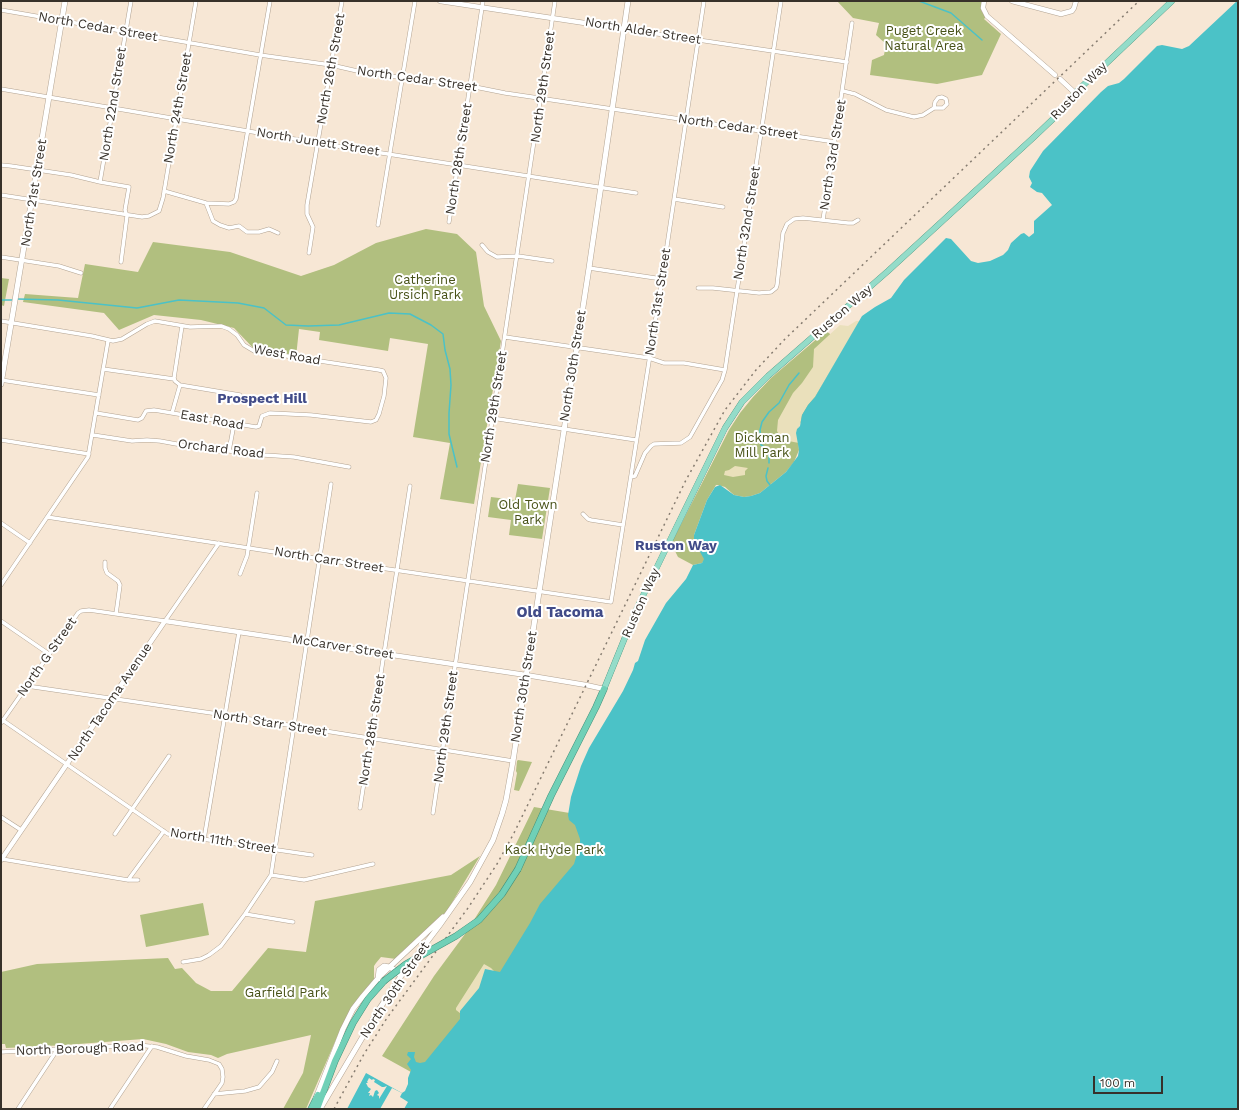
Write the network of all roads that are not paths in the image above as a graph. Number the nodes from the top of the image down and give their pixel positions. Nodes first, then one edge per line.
1 (65, 1) edge
2 (131, 1) edge
3 (196, 1) edge
4 (270, 1) edge
5 (342, 1) edge
6 (415, 1) edge
7 (440, 1) edge
8 (483, 1) edge
9 (555, 1) edge
10 (628, 1) edge
11 (704, 1) edge
12 (781, 1) edge
13 (984, 1) edge
14 (1012, 1) edge
15 (1076, 1) edge
16 (1172, 1) edge
17 (482, 7) junction
18 (1, 10) edge
19 (553, 17) junction
20 (62, 21) junction
21 (852, 23) dead end
22 (624, 29) junction
23 (125, 32) junction
24 (698, 39) junction
25 (189, 42) junction
26 (773, 50) junction
27 (260, 55) junction
28 (847, 62) junction
29 (330, 65) junction
30 (1055, 75) dead end
31 (402, 77) junction
32 (1060, 79) dead end
33 (470, 86) junction
34 (1, 89) edge
35 (843, 91) junction
36 (1075, 93) junction
37 (49, 96) junction
38 (541, 98) junction
39 (113, 108) junction
40 (934, 108) dead end
41 (612, 109) junction
42 (176, 119) junction
43 (686, 120) junction
44 (247, 131) junction
45 (761, 131) junction
46 (835, 142) junction
47 (318, 143) junction
48 (390, 154) junction
49 (1, 165) edge
50 (458, 165) junction
51 (37, 170) junction
52 (529, 176) junction
53 (100, 182) junction
54 (601, 188) junction
55 (164, 191) junction
56 (636, 193) dead end
57 (1, 195) edge
58 (674, 199) junction
59 (32, 200) junction
60 (206, 203) junction
61 (723, 207) dead end
62 (127, 216) junction
63 (823, 220) junction
64 (858, 220) dead end
65 (449, 222) dead end
66 (378, 225) dead end
67 (278, 233) dead end
68 (482, 245) dead end
69 (309, 253) dead end
70 (518, 256) junction
71 (1, 257) edge
72 (22, 260) junction
73 (121, 262) dead end
74 (552, 262) dead end
75 (589, 268) junction
76 (81, 273) dead end
77 (662, 279) junction
78 (698, 288) dead end
79 (737, 290) junction
80 (1, 321) edge
81 (12, 321) junction
82 (182, 326) junction
83 (505, 337) junction
84 (108, 341) junction
85 (576, 347) junction
86 (649, 358) junction
87 (103, 369) junction
88 (725, 370) junction
89 (174, 379) junction
90 (1, 381) edge
91 (180, 385) junction
92 (99, 395) junction
93 (240, 395) dead end
94 (96, 413) junction
95 (172, 413) junction
96 (492, 418) junction
97 (374, 421) joint
98 (234, 424) junction
99 (563, 429) junction
100 (93, 434) junction
101 (1, 440) edge
102 (636, 440) junction
103 (230, 451) junction
104 (89, 454) junction
105 (349, 467) dead end
106 (631, 478) junction
107 (331, 484) dead end
108 (410, 486) dead end
109 (257, 493) dead end
110 (583, 514) dead end
111 (47, 516) junction
112 (1, 523) edge
113 (623, 525) junction
114 (30, 543) junction
115 (219, 543) junction
116 (249, 548) junction
117 (320, 559) junction
118 (105, 562) dead end
119 (397, 570) junction
120 (240, 574) dead end
121 (468, 580) junction
122 (1, 585) edge
123 (538, 592) junction
124 (612, 602) joint
125 (81, 611) joint
126 (116, 614) junction
127 (1, 621) edge
128 (165, 621) junction
129 (240, 632) junction
130 (307, 642) junction
131 (49, 654) junction
132 (384, 654) junction
133 (455, 664) junction
134 (526, 675) junction
135 (27, 686) junction
136 (604, 689) junction
137 (113, 698) junction
138 (225, 715) junction
139 (2, 721) edge
140 (294, 727) junction
141 (371, 738) junction
142 (442, 749) junction
143 (169, 756) dead end
144 (513, 761) junction
145 (68, 764) junction
146 (360, 808) dead end
147 (132, 809) junction
148 (433, 813) dead end
149 (1, 817) edge
150 (21, 830) junction
151 (164, 831) junction
152 (115, 834) dead end
153 (204, 839) junction
154 (275, 850) junction
155 (312, 855) dead end
156 (1, 860) edge
157 (373, 864) dead end
158 (271, 875) junction
159 (128, 880) junction
160 (138, 880) dead end
161 (448, 912) junction
162 (245, 914) junction
163 (293, 922) dead end
164 (183, 962) dead end
165 (390, 967) junction
166 (378, 1011) junction
167 (152, 1046) junction
168 (56, 1050) junction
169 (1, 1052) edge
170 (277, 1060) dead end
171 (214, 1094) junction
172 (314, 1108) edge
173 (18, 1109) edge
174 (110, 1109) edge
175 (204, 1109) edge
176 (320, 1109) edge

1 - 20 main road, North 21st Street
2 - 23 street, North 22nd Street
3 - 25 street, North 24th Street
4 - 27 street
5 - 29 street, North 26th Street
6 - 31 street
7 - 17 street, North Alder Street
8 - 17 street, North 28th Street
9 - 19 street, North 29th Street
10 - 22 main road, North 30th Street
11 - 24 street, North 31st Street
12 - 26 street, North 32nd Street
13 - 30 street
14 - 15 street
16 - 36 main road, Ruston Way
17 - 19 street, North Alder Street
17 - 33 street, North 28th Street
18 - 20 street, North Cedar Street
19 - 22 street, North Alder Street
19 - 38 street, North 29th Street
20 - 23 street, North Cedar Street
20 - 37 main road, North 21st Street
21 - 28 street, North 33rd Street
22 - 24 street, North Alder Street
22 - 41 main road, North 30th Street
23 - 25 street, North Cedar Street
23 - 39 street, North 22nd Street
24 - 26 street, North Alder Street
24 - 43 street, North 31st Street
25 - 27 street, North Cedar Street
25 - 42 street, North 24th Street
26 - 28 street, North Alder Street
26 - 45 street, North 32nd Street
27 - 29 street, North Cedar Street
27 - 44 street
28 - 35 street, North 33rd Street
29 - 31 street, North Cedar Street
29 - 47 street, North 26th Street
31 - 33 street, North Cedar Street
31 - 48 street
32 - 36 street
33 - 38 street, North Cedar Street
33 - 50 street, North 28th Street
34 - 37 street, North Junett Street
35 - 40 street, North 33rd Street
35 - 46 street, North 33rd Street
36 - 136 main road, Ruston Way
37 - 39 street, North Junett Street
37 - 51 main road, North 21st Street
38 - 41 street, North Cedar Street
38 - 52 street, North 29th Street
39 - 42 street, North Junett Street
39 - 53 street, North 22nd Street
41 - 43 street, North Cedar Street
41 - 54 main road, North 30th Street
42 - 44 street, North Junett Street
42 - 55 street, North 24th Street
43 - 45 street, North Cedar Street
43 - 58 street, North 31st Street
44 - 47 street, North Junett Street
44 - 60 street
45 - 46 street, North Cedar Street
45 - 79 street, North 32nd Street
46 - 63 street, North 33rd Street
47 - 48 street, North Junett Street
47 - 69 street, North 26th Street
48 - 50 street, North Junett Street
48 - 66 street
49 - 51 street
50 - 52 street, North Junett Street
50 - 65 street, North 28th Street
51 - 53 street
51 - 59 main road, North 21st Street
52 - 54 street, North Junett Street
52 - 70 street, North 29th Street
53 - 62 street
54 - 56 street, North Junett Street
54 - 75 main road, North 30th Street
55 - 60 street
55 - 62 street, North 24th Street
57 - 59 street
58 - 61 street
58 - 77 street, North 31st Street
59 - 62 street
59 - 72 main road, North 21st Street
60 - 67 street
62 - 73 street
63 - 64 street
63 - 79 street
68 - 70 street
70 - 74 street
70 - 83 street, North 29th Street
71 - 72 street
72 - 76 street
72 - 81 main road, North 21st Street
75 - 77 street
75 - 85 main road, North 30th Street
77 - 86 street, North 31st Street
78 - 79 street
79 - 88 street, North 32nd Street
80 - 81 street
81 - 84 street
81 - 90 main road, North 21st Street
82 - 84 street, West Road
82 - 89 street
82 - 97 street, West Road
83 - 85 street
83 - 96 street, North 29th Street
84 - 87 street
85 - 86 street
85 - 99 main road, North 30th Street
86 - 88 street
86 - 102 street, North 31st Street
87 - 89 street
87 - 92 street
88 - 106 street, North 32nd Street
89 - 91 street
90 - 92 street
91 - 93 street
91 - 95 street
92 - 94 street
94 - 95 street, East Road
94 - 100 street
95 - 98 street, East Road
96 - 99 street
96 - 121 street, North 29th Street
97 - 98 street, East Road
98 - 103 street
99 - 102 street
99 - 123 main road, North 30th Street
100 - 103 street, Orchard Road
100 - 104 street
101 - 104 street
102 - 106 street, North 31st Street
103 - 105 street, Orchard Road
104 - 111 street
106 - 113 street, North 31st Street
107 - 117 street
108 - 119 street, North 28th Street
109 - 116 street
110 - 113 street
111 - 114 street
111 - 115 street, North Carr Street
112 - 114 street
113 - 124 street, North 31st Street
114 - 122 street
115 - 116 street, North Carr Street
115 - 128 street, North Tacoma Avenue
116 - 117 street, North Carr Street
116 - 120 street
117 - 119 street, North Carr Street
117 - 130 street
118 - 126 street
119 - 121 street, North Carr Street
119 - 132 street, North 28th Street
121 - 123 street, North Carr Street
121 - 133 street, North 29th Street
123 - 124 street, North Carr Street
123 - 134 main road, North 30th Street
125 - 126 street, McCarver Street
125 - 131 street, North G Street
126 - 128 street, McCarver Street
127 - 131 street
128 - 129 street, McCarver Street
128 - 137 street, North Tacoma Avenue
129 - 130 street, McCarver Street
129 - 138 street
130 - 132 street, McCarver Street
130 - 140 street
131 - 135 street, North G Street
132 - 133 street, McCarver Street
132 - 141 street, North 28th Street
133 - 134 street, McCarver Street
133 - 142 street, North 29th Street
134 - 136 street, McCarver Street
134 - 144 main road, North 30th Street
135 - 137 street, North Starr Street
135 - 139 street, North G Street
136 - 172 highway, bridge
137 - 138 street, North Starr Street
137 - 145 street, North Tacoma Avenue
138 - 140 street, North Starr Street
138 - 153 street
139 - 145 street, North 11th Street
140 - 141 street, North Starr Street
140 - 154 street
141 - 142 street, North Starr Street
141 - 146 street, North 28th Street
142 - 144 street, North Starr Street
142 - 148 street, North 29th Street
143 - 147 street
144 - 161 main road, North 30th Street
145 - 147 street, North 11th Street
145 - 150 street, North Tacoma Avenue
147 - 151 street, North 11th Street
147 - 152 street
149 - 150 street
150 - 156 street, North Tacoma Avenue
151 - 153 street, North 11th Street
151 - 159 street
153 - 154 street, North 11th Street
154 - 155 street, North 11th Street
154 - 158 street
156 - 159 street
157 - 158 street
158 - 162 street
159 - 160 street
161 - 165 main road
161 - 166 main road, North 30th Street
162 - 163 street
162 - 164 street
165 - 166 main road
165 - 172 main road
166 - 176 main road, North 30th Street
167 - 168 street, North Borough Road
167 - 171 street, North Borough Road
167 - 174 street
168 - 169 street, North Borough Road
168 - 173 street
170 - 171 street
171 - 175 street

